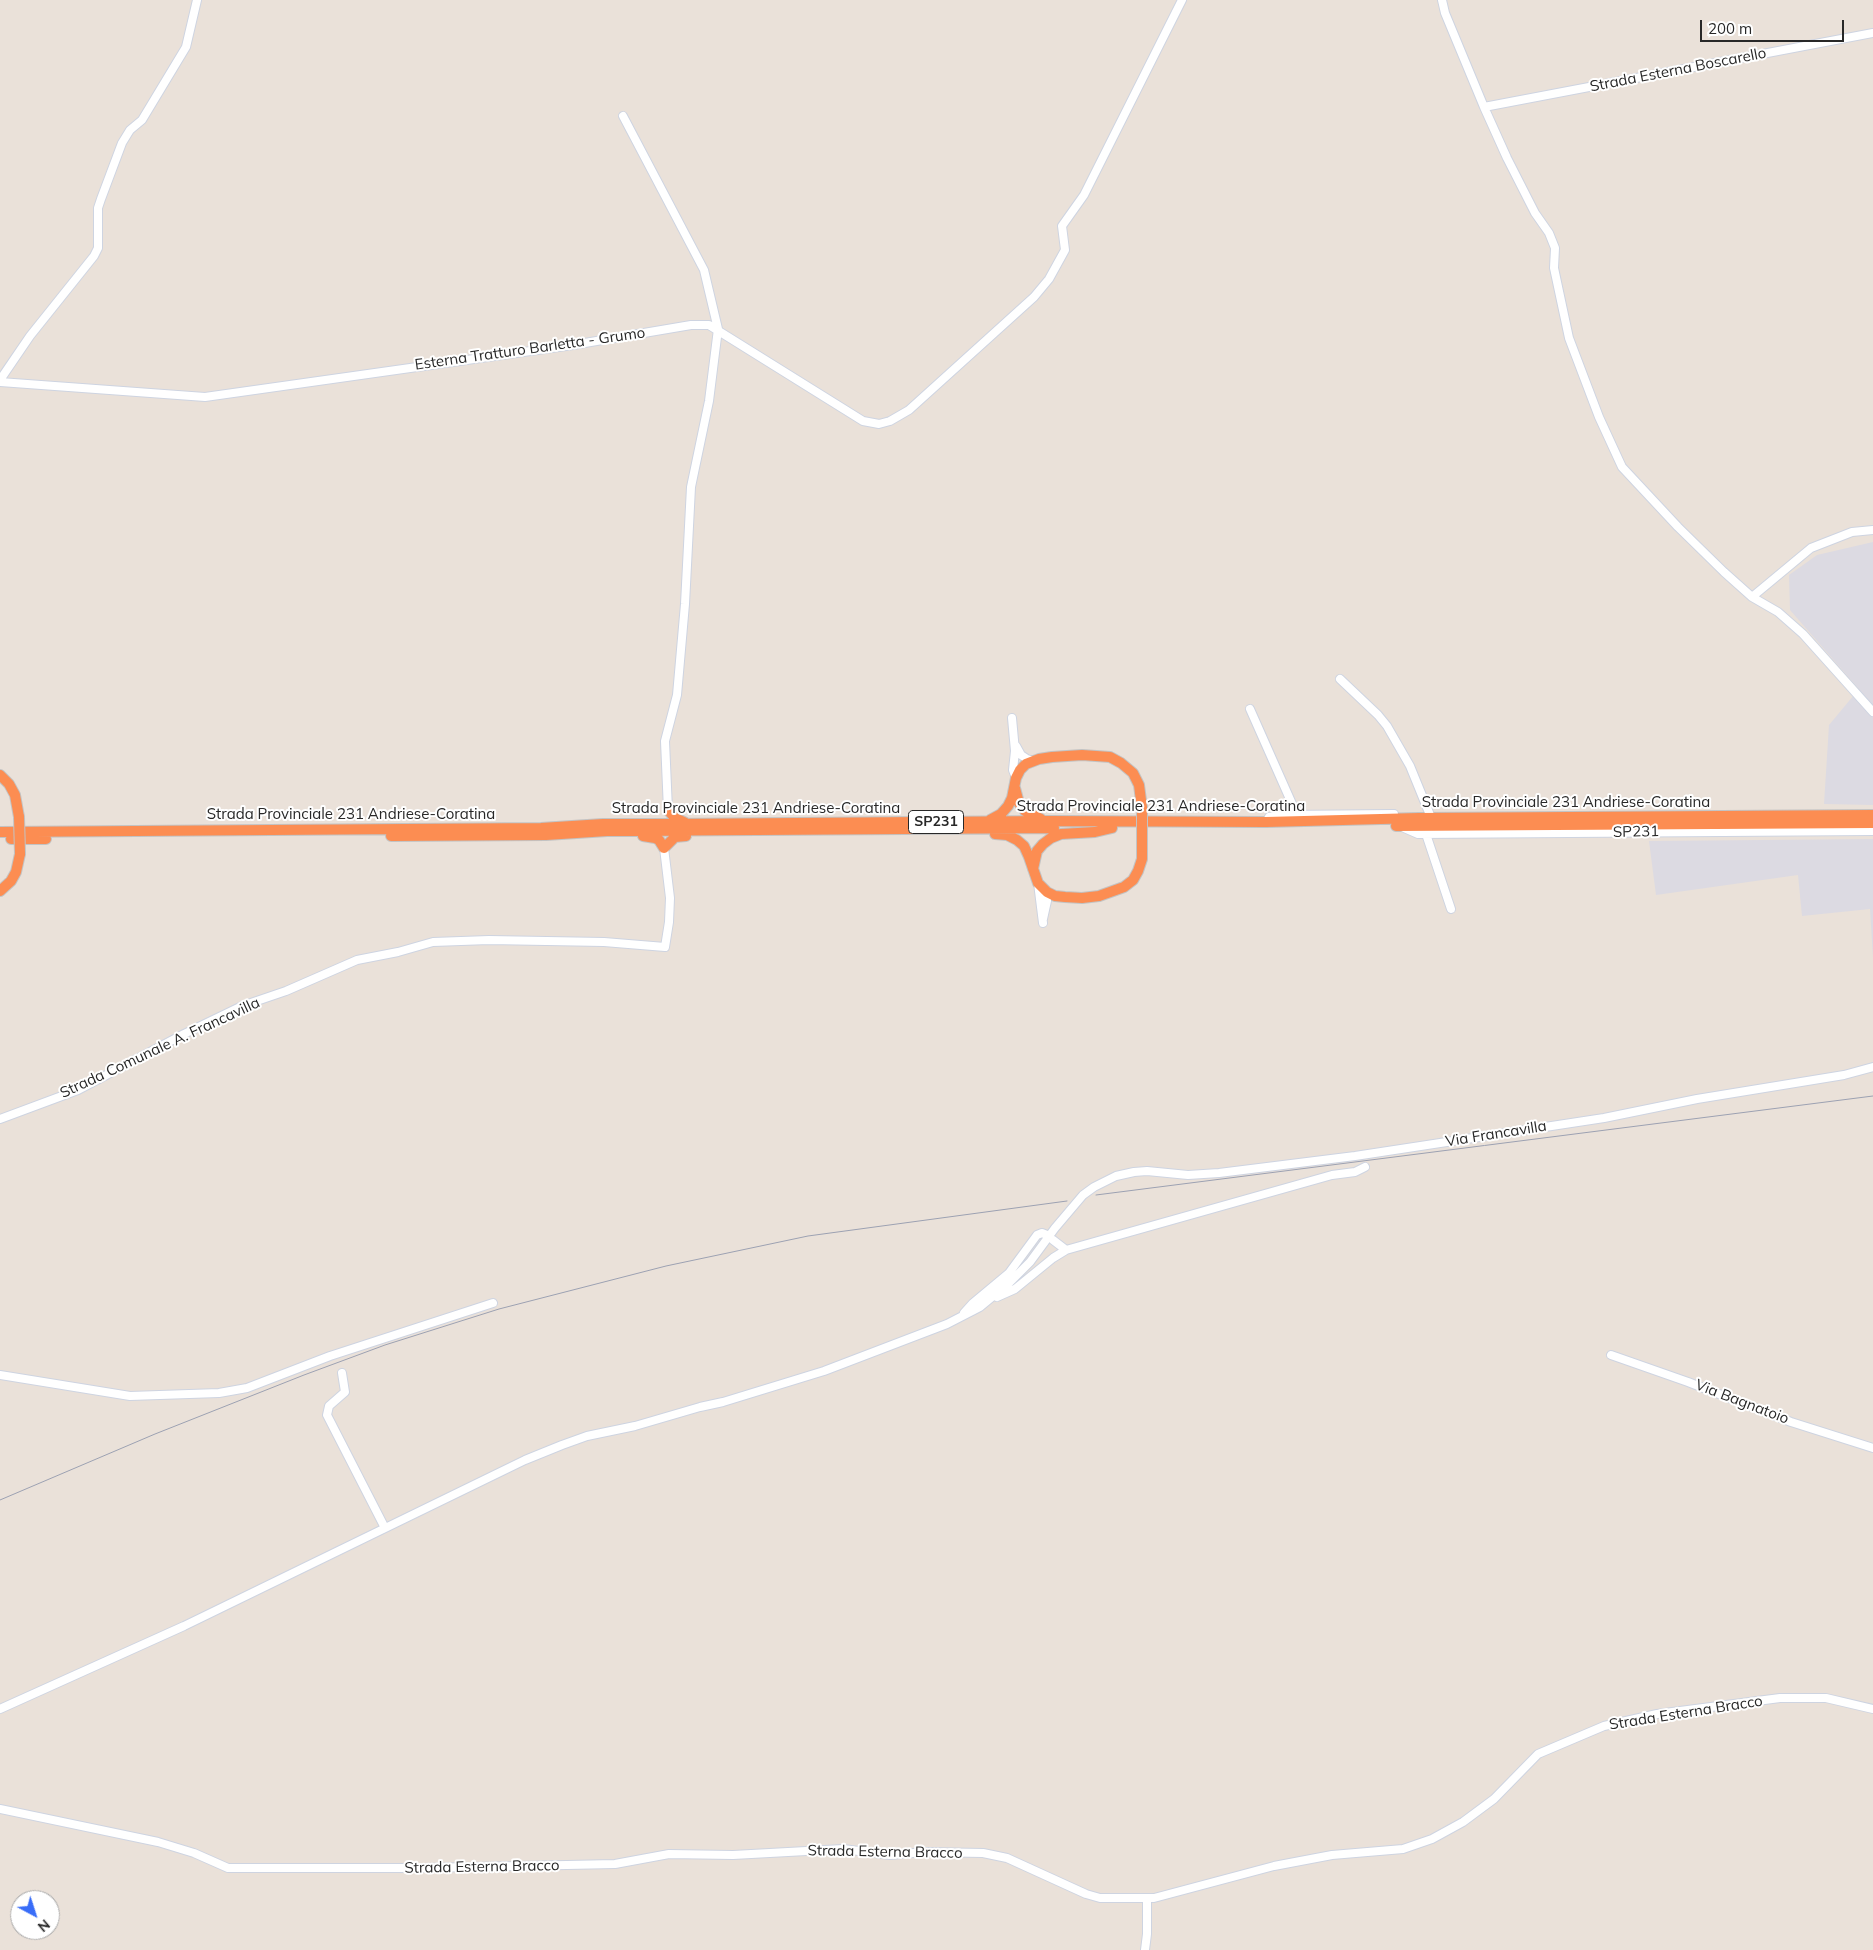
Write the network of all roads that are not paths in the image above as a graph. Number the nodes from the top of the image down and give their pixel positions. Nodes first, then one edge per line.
1 (197, 0) edge
2 (1182, 0) edge
3 (1442, 0) edge
4 (1873, 33) edge
5 (1484, 107) junction
6 (623, 116) dead end
7 (718, 329) junction
8 (0, 381) edge
9 (1873, 530) edge
10 (1752, 597) junction
11 (1340, 679) dead end
12 (1250, 709) dead end
13 (1873, 712) edge
14 (1012, 718) dead end
15 (1014, 752) junction
16 (1034, 761) junction
17 (1023, 768) junction
18 (0, 775) edge
19 (1015, 782) junction
20 (668, 810) junction
21 (1873, 811) edge
22 (1297, 815) junction
23 (1430, 815) junction
24 (1873, 816) edge
25 (1049, 821) junction
26 (964, 822) junction
27 (1266, 822) junction
28 (740, 823) junction
29 (1873, 823) edge
30 (1400, 826) junction
31 (605, 828) junction
32 (1112, 828) junction
33 (988, 829) junction
34 (760, 830) junction
35 (1873, 831) edge
36 (0, 832) edge
37 (1426, 834) junction
38 (0, 839) edge
39 (664, 848) junction
40 (1032, 870) junction
41 (1038, 883) junction
42 (0, 891) edge
43 (1047, 892) junction
44 (1065, 897) junction
45 (1043, 908) junction
46 (1451, 909) dead end
47 (1873, 1067) edge
48 (0, 1119) edge
49 (1365, 1166) dead end
50 (1066, 1250) junction
51 (1012, 1286) junction
52 (493, 1303) dead end
53 (962, 1316) junction
54 (1611, 1355) dead end
55 (342, 1373) dead end
56 (0, 1375) edge
57 (1873, 1448) edge
58 (385, 1528) junction
59 (0, 1709) edge
60 (1873, 1709) edge
61 (0, 1808) edge
62 (1147, 1898) junction
63 (1145, 1950) edge

1 - 8 street
2 - 7 street, Esterna Tratturo Barletta - Grumo
3 - 5 street
4 - 5 street, Strada Esterna Boscarello
5 - 10 street
6 - 7 street
7 - 8 street, Esterna Tratturo Barletta - Grumo
7 - 20 street
9 - 10 street
10 - 13 street
11 - 23 street
12 - 22 street
14 - 15 street
15 - 16 street
15 - 17 street
15 - 19 street
16 - 17 highway
16 - 44 highway, bridge
17 - 19 highway
18 - 42 highway, bridge
19 - 25 highway
19 - 26 highway
20 - 28 highway
20 - 31 highway
21 - 23 street
22 - 23 street
22 - 27 street
24 - 27 highway, Strada Provinciale 231 Andriese-Coratina / SP231
25 - 26 highway, Strada Provinciale 231 Andriese-Coratina / SP231
25 - 27 highway, Strada Provinciale 231 Andriese-Coratina / SP231
26 - 28 highway, Strada Provinciale 231 Andriese-Coratina / SP231
28 - 31 highway, Strada Provinciale 231 Andriese-Coratina / SP231
29 - 30 highway, Strada Provinciale 231 Andriese-Coratina / SP231
30 - 32 highway, Strada Provinciale 231 Andriese-Coratina / SP231
30 - 37 street, SP231
31 - 34 highway, Strada Provinciale 231 Andriese-Coratina / SP231
31 - 36 highway, Strada Provinciale 231 Andriese-Coratina / SP231
31 - 38 highway, Strada Provinciale 231 Andriese-Coratina / SP231
31 - 39 highway
32 - 33 highway, Strada Provinciale 231 Andriese-Coratina / SP231
32 - 40 highway
33 - 34 highway, Strada Provinciale 231 Andriese-Coratina / SP231
33 - 40 highway
34 - 39 highway
35 - 37 street, SP231
37 - 46 street
39 - 48 street, Strada Comunale A. Francavilla
40 - 41 highway
41 - 43 highway
41 - 45 street
43 - 44 highway
43 - 45 street
44 - 45 street
47 - 51 street, Via Francavilla
49 - 50 street
50 - 51 street
50 - 53 street
51 - 53 street
52 - 56 street
53 - 58 street
54 - 57 street, Via Bagnatoio
55 - 58 street
58 - 59 street
60 - 62 street, Strada Esterna Bracco
61 - 62 street, Strada Esterna Bracco
62 - 63 street

